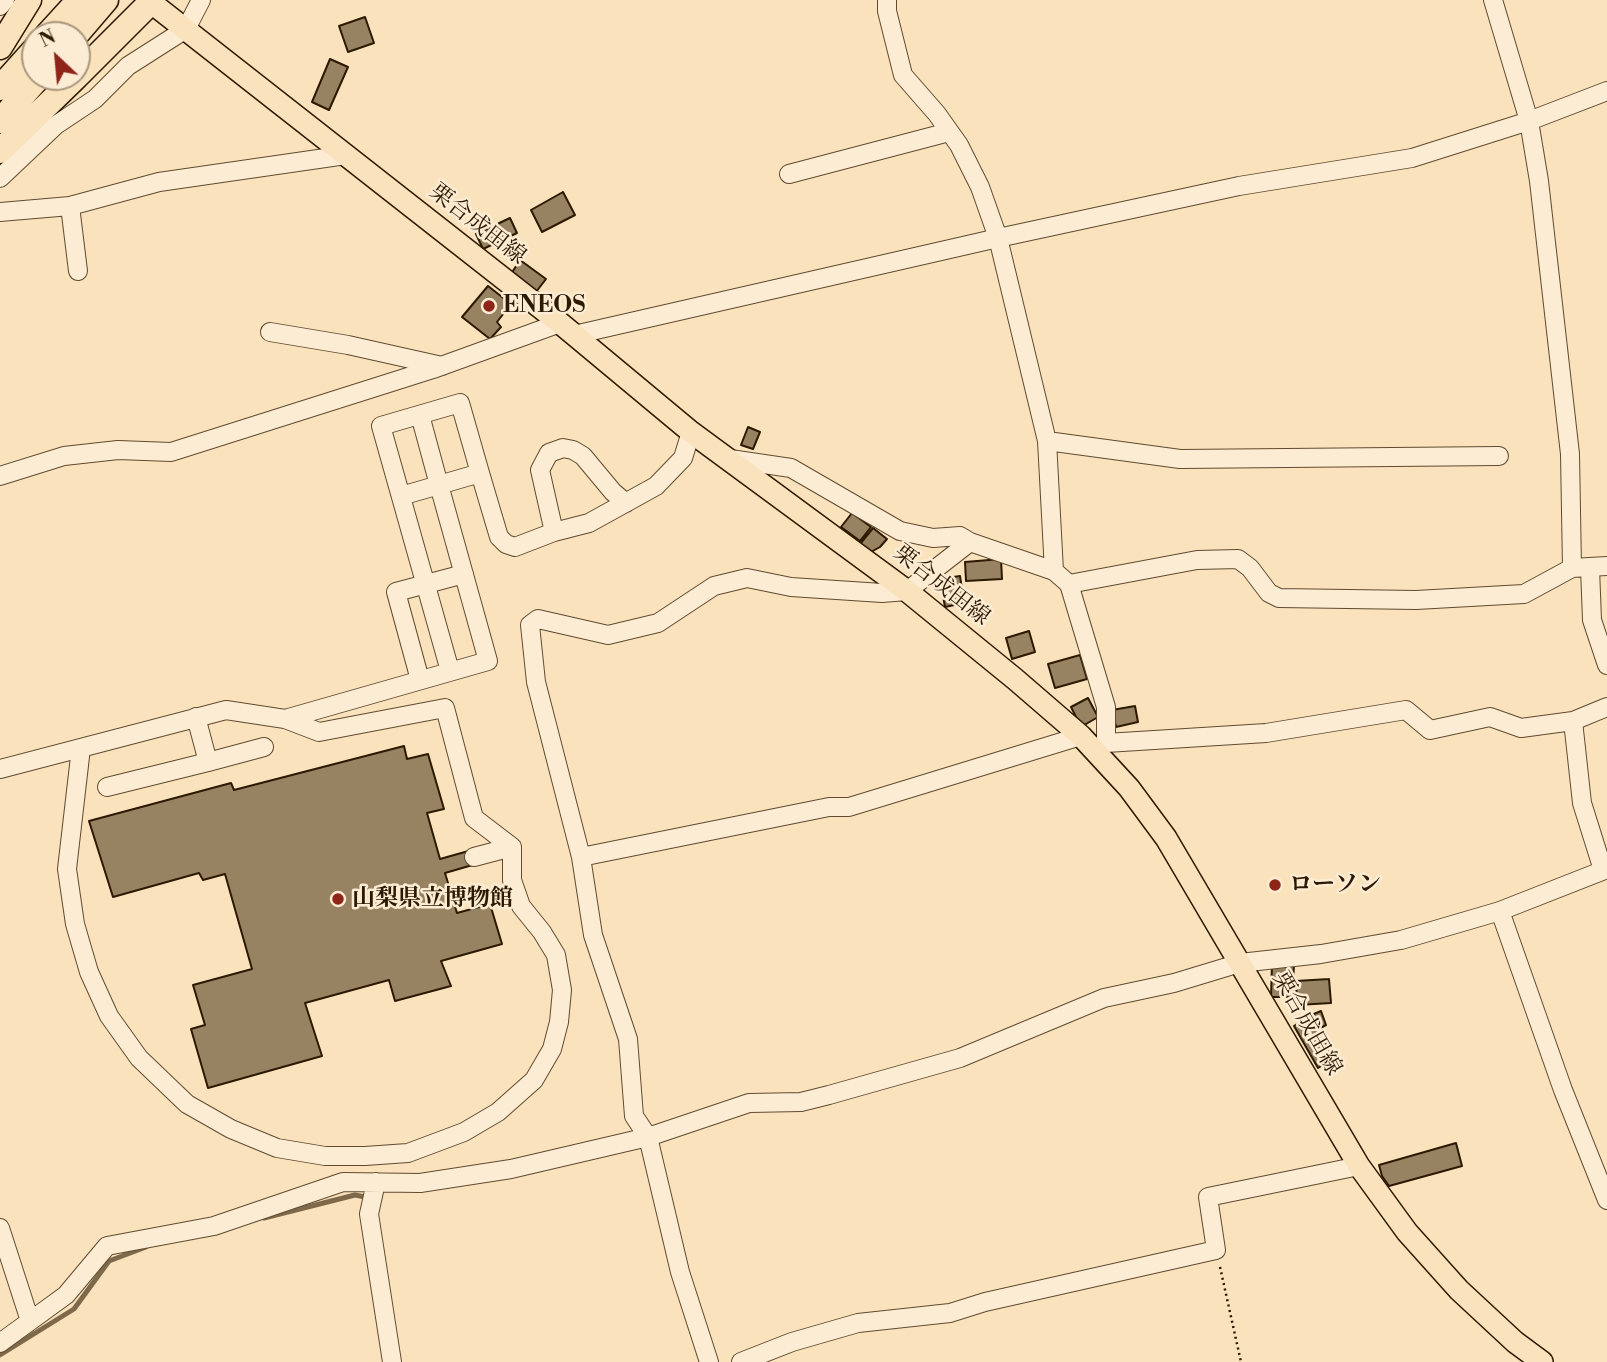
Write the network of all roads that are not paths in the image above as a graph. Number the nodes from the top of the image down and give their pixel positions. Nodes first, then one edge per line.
1 (5, 0) edge
2 (29, 0) edge
3 (201, 0) edge
4 (887, 0) edge
5 (1493, 0) edge
6 (151, 1) edge
7 (89, 4) edge
8 (0, 6) edge
9 (66, 21) edge
10 (82, 21) edge
11 (186, 29) junction
12 (0, 47) edge
13 (91, 63) edge
14 (21, 65) edge
15 (0, 88) edge
16 (27, 91) edge
17 (62, 91) edge
18 (1607, 91) edge
19 (0, 121) edge
20 (1529, 121) junction
21 (949, 132) junction
22 (0, 151) edge
23 (346, 155) junction
24 (789, 174) dead end
25 (0, 178) edge
26 (70, 206) junction
27 (0, 212) edge
28 (998, 238) junction
29 (78, 271) dead end
30 (567, 329) junction
31 (270, 332) dead end
32 (442, 366) junction
33 (420, 415) junction
34 (691, 432) junction
35 (1047, 441) junction
36 (1499, 456) dead end
37 (730, 459) junction
38 (480, 473) junction
39 (0, 476) edge
40 (439, 485) junction
41 (401, 496) junction
42 (626, 503) junction
43 (554, 532) junction
44 (970, 542) junction
45 (1590, 568) edge
46 (1054, 570) junction
47 (464, 574) junction
48 (426, 584) junction
49 (1069, 584) junction
50 (907, 592) junction
51 (1607, 665) edge
52 (450, 671) junction
53 (420, 680) junction
54 (1607, 706) edge
55 (196, 717) junction
56 (285, 719) junction
57 (1573, 721) junction
58 (1093, 742) junction
59 (264, 747) dead end
60 (81, 748) junction
61 (208, 762) junction
62 (0, 769) edge
63 (107, 788) dead end
64 (513, 847) junction
65 (474, 856) dead end
66 (581, 857) junction
67 (1605, 869) edge
68 (1500, 911) junction
69 (1240, 963) junction
70 (648, 1137) junction
71 (1600, 1163) edge
72 (1359, 1166) junction
73 (376, 1182) junction
74 (1607, 1200) edge
75 (0, 1228) edge
76 (30, 1321) junction
77 (0, 1343) edge
78 (392, 1362) edge
79 (709, 1362) edge
80 (741, 1362) edge
81 (1542, 1362) edge

1 - 8 street
2 - 12 highway
3 - 11 street
4 - 21 street
5 - 20 street
6 - 11 main road, 栗合成田線
6 - 13 highway
7 - 9 highway
7 - 10 highway
11 - 23 main road, 栗合成田線
11 - 25 street
14 - 15 highway
16 - 19 highway
17 - 22 highway
18 - 20 street
20 - 28 street
20 - 45 street
21 - 24 street
21 - 28 street
23 - 26 street
23 - 30 main road, 栗合成田線
26 - 27 street
26 - 29 street
28 - 30 street
28 - 35 street
30 - 32 street
30 - 34 main road, 栗合成田線
31 - 32 street
32 - 39 street
33 - 38 street
33 - 40 street
33 - 41 street
34 - 37 main road, 栗合成田線
34 - 42 street
35 - 36 street
35 - 46 street
37 - 44 street
37 - 50 main road, 栗合成田線
38 - 40 street
38 - 43 street
40 - 41 street
40 - 47 street
41 - 48 street
42 - 43 street
42 - 43 street
44 - 46 street
44 - 50 street
45 - 49 street
45 - 51 street
46 - 49 street
47 - 48 street
47 - 52 street
48 - 52 street
48 - 53 street
49 - 58 street
50 - 58 main road, 栗合成田線
50 - 66 street
52 - 53 street
53 - 56 street
54 - 57 street
55 - 56 street
55 - 60 street
55 - 61 street
56 - 64 street
57 - 58 street
57 - 67 street
58 - 66 street
58 - 69 main road, 栗合成田線
59 - 61 street
60 - 62 street
60 - 64 street
61 - 63 street
64 - 65 street
66 - 70 street
67 - 68 street
68 - 69 street
68 - 71 street
69 - 70 street
69 - 72 main road, 栗合成田線
70 - 73 street
70 - 79 street
71 - 74 street
72 - 80 street
72 - 81 main road, 栗合成田線
73 - 76 street
73 - 78 street
75 - 76 street
76 - 77 street

